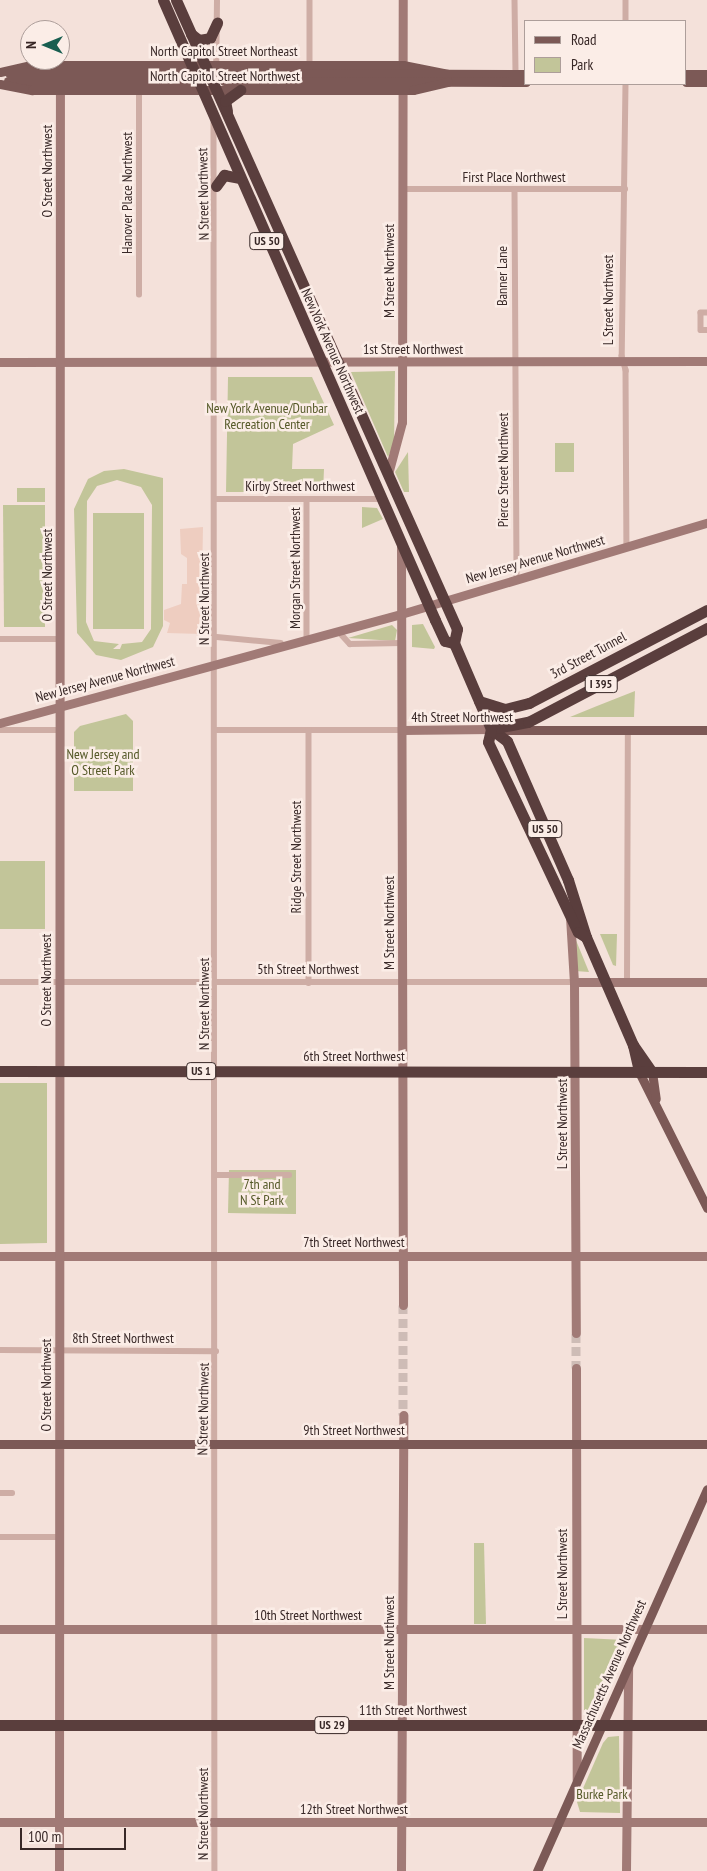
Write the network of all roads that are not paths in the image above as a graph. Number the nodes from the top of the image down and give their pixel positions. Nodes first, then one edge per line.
1 (163, 0) edge
2 (176, 0) edge
3 (217, 0) edge
4 (310, 0) edge
5 (403, 0) edge
6 (515, 0) edge
7 (626, 0) edge
8 (626, 20) edge
9 (217, 22) junction
10 (191, 34) junction
11 (204, 65) junction
12 (218, 65) junction
13 (310, 65) junction
14 (0, 73) edge
15 (189, 73) junction
16 (687, 74) edge
17 (707, 74) edge
18 (524, 75) edge
19 (224, 77) dead end
20 (403, 77) junction
21 (448, 78) junction
22 (516, 78) junction
23 (524, 81) edge
24 (687, 82) edge
25 (707, 82) edge
26 (0, 83) edge
27 (626, 85) edge
28 (60, 90) junction
29 (139, 90) junction
30 (202, 90) junction
31 (215, 90) junction
32 (240, 90) junction
33 (228, 115) junction
34 (214, 119) junction
35 (239, 178) junction
36 (216, 186) junction
37 (403, 189) junction
38 (515, 189) junction
39 (624, 190) junction
40 (139, 295) dead end
41 (707, 313) edge
42 (707, 330) edge
43 (707, 361) edge
44 (0, 362) edge
45 (60, 362) junction
46 (217, 362) junction
47 (322, 362) junction
48 (338, 362) junction
49 (403, 363) junction
50 (514, 363) junction
51 (624, 363) junction
52 (388, 474) junction
53 (384, 498) junction
54 (217, 499) junction
55 (307, 499) junction
56 (707, 523) edge
57 (401, 542) junction
58 (627, 546) junction
59 (517, 578) junction
60 (444, 599) junction
61 (428, 605) junction
62 (707, 610) edge
63 (401, 614) junction
64 (370, 622) junction
65 (707, 628) edge
66 (342, 635) junction
67 (217, 637) junction
68 (308, 637) junction
69 (0, 639) edge
70 (60, 639) junction
71 (281, 643) junction
72 (401, 643) junction
73 (454, 643) junction
74 (217, 663) junction
75 (479, 701) junction
76 (60, 706) junction
77 (0, 723) edge
78 (491, 729) junction
79 (0, 730) edge
80 (60, 730) junction
81 (217, 730) junction
82 (309, 730) junction
83 (402, 730) junction
84 (707, 730) edge
85 (628, 731) junction
86 (570, 914) junction
87 (586, 937) junction
88 (0, 982) edge
89 (60, 982) junction
90 (403, 982) junction
91 (574, 982) junction
92 (606, 982) junction
93 (627, 982) junction
94 (707, 982) edge
95 (217, 983) junction
96 (310, 983) junction
97 (633, 1045) junction
98 (0, 1071) edge
99 (60, 1071) junction
100 (217, 1071) junction
101 (403, 1071) junction
102 (575, 1071) junction
103 (639, 1072) junction
104 (652, 1072) junction
105 (707, 1072) edge
106 (656, 1098) junction
107 (217, 1175) junction
108 (289, 1175) dead end
109 (707, 1208) edge
110 (0, 1256) edge
111 (60, 1256) junction
112 (217, 1256) junction
113 (403, 1256) junction
114 (576, 1256) junction
115 (707, 1256) edge
116 (403, 1305) tunnel mouth
117 (576, 1333) tunnel mouth
118 (0, 1350) edge
119 (60, 1350) junction
120 (216, 1350) junction
121 (576, 1368) tunnel mouth
122 (403, 1415) tunnel mouth
123 (0, 1444) edge
124 (60, 1444) junction
125 (216, 1444) junction
126 (403, 1444) junction
127 (576, 1444) junction
128 (707, 1444) edge
129 (707, 1489) edge
130 (0, 1493) edge
131 (12, 1494) dead end
132 (0, 1536) edge
133 (59, 1537) junction
134 (215, 1628) junction
135 (402, 1628) junction
136 (576, 1628) junction
137 (0, 1629) edge
138 (59, 1629) junction
139 (645, 1629) junction
140 (707, 1629) edge
141 (628, 1667) junction
142 (0, 1725) edge
143 (59, 1725) junction
144 (216, 1725) junction
145 (402, 1725) junction
146 (576, 1725) junction
147 (601, 1725) junction
148 (707, 1725) edge
149 (626, 1726) junction
150 (577, 1780) junction
151 (0, 1822) edge
152 (60, 1822) junction
153 (559, 1822) junction
154 (626, 1822) junction
155 (707, 1822) edge
156 (215, 1823) junction
157 (401, 1823) junction
158 (59, 1871) edge
159 (215, 1871) edge
160 (401, 1871) edge
161 (537, 1871) edge
162 (626, 1871) edge

1 - 15 highway, US 50
2 - 10 highway, US 50
3 - 9 street
4 - 13 street
5 - 20 street, M Street Northwest
6 - 22 street
7 - 8 street
9 - 10 highway
9 - 12 street
10 - 11 highway, US 50
11 - 12 main road, North Capitol Street Northeast
11 - 15 main road, North Capitol Street Northeast
11 - 31 highway, New York Avenue Northwest / US 50
12 - 13 main road, North Capitol Street Northeast
12 - 31 street
13 - 20 main road, North Capitol Street Northeast
14 - 15 main road, North Capitol Street Northeast
15 - 26 main road, North Capitol Street Northwest
15 - 30 highway, New York Avenue Northwest / US 50
16 - 17 main road
18 - 22 main road
19 - 20 main road, North Capitol Street Northeast
20 - 21 main road, North Capitol Street Northeast
20 - 21 main road, North Capitol Street Northwest
20 - 32 main road, North Capitol Street Northwest
20 - 37 street, M Street Northwest
21 - 22 main road, North Capitol Street Northeast
22 - 23 main road
24 - 25 main road
26 - 28 main road, North Capitol Street Northwest
27 - 39 street, L Street Northwest
28 - 29 main road, North Capitol Street Northwest
28 - 45 street, O Street Northwest
29 - 30 main road, North Capitol Street Northwest
29 - 40 street, Hanover Place Northwest
30 - 31 main road, North Capitol Street Northwest
30 - 34 highway, New York Avenue Northwest / US 50
31 - 32 main road, North Capitol Street Northwest
31 - 33 highway, New York Avenue Northwest / US 50
32 - 33 highway
33 - 48 highway, New York Avenue Northwest / US 50
34 - 35 highway, New York Avenue Northwest / US 50
34 - 36 street, N Street Northwest
35 - 36 highway
35 - 47 highway, New York Avenue Northwest / US 50
36 - 46 street, N Street Northwest
37 - 38 street, First Place Northwest
37 - 49 street, M Street Northwest
38 - 39 street, First Place Northwest
38 - 50 street, Banner Lane
39 - 51 street, L Street Northwest
41 - 42 street
43 - 51 street, 1st Street Northwest
44 - 45 street, 1st Street Northwest
45 - 46 street, 1st Street Northwest
45 - 70 street, O Street Northwest
46 - 47 street, 1st Street Northwest
46 - 54 street, N Street Northwest
47 - 48 street, 1st Street Northwest
47 - 53 highway, New York Avenue Northwest / US 50
48 - 49 street, 1st Street Northwest
48 - 52 highway, New York Avenue Northwest / US 50
49 - 50 street, 1st Street Northwest
49 - 52 street, M Street Northwest
50 - 51 street, 1st Street Northwest
50 - 59 street, Pierce Street Northwest
51 - 58 street, L Street Northwest
52 - 60 highway, New York Avenue Northwest / US 50
53 - 55 street, Kirby Street Northwest
53 - 57 highway, New York Avenue Northwest / US 50
54 - 55 street, Kirby Street Northwest
54 - 67 street, N Street Northwest
55 - 68 street, Morgan Street Northwest
56 - 58 street, New Jersey Avenue Northwest
57 - 61 highway, New York Avenue Northwest / US 50
57 - 63 street, M Street Northwest
58 - 59 street, New Jersey Avenue Northwest
59 - 60 street, New Jersey Avenue Northwest
60 - 61 street, New Jersey Avenue Northwest
60 - 73 highway, New York Avenue Northwest / US 50
61 - 63 street, New Jersey Avenue Northwest
61 - 73 highway, New York Avenue Northwest / US 50
62 - 75 highway, 3rd Street Tunnel / I 395
63 - 64 street, New Jersey Avenue Northwest
63 - 72 street, M Street Northwest
64 - 66 street, New Jersey Avenue Northwest
64 - 68 street, New Jersey Avenue Northwest
65 - 78 highway, I 395
66 - 71 street, New Jersey Avenue Northwest
66 - 72 street
67 - 71 street
67 - 74 street, N Street Northwest
68 - 71 street, New Jersey Avenue Northwest
69 - 70 street
70 - 76 street, O Street Northwest
71 - 74 street, New Jersey Avenue Northwest
72 - 83 street, M Street Northwest
73 - 75 highway, New York Avenue Northwest / US 50
74 - 76 street, New Jersey Avenue Northwest
74 - 81 street, N Street Northwest
75 - 78 highway, New York Avenue Northwest / US 50
76 - 77 street, New Jersey Avenue Northwest
76 - 80 street, O Street Northwest
78 - 83 street, 4th Street Northwest
78 - 85 main road, 4th Street Northwest
78 - 86 highway, New York Avenue Northwest / US 50
78 - 87 highway, New York Avenue Northwest / US 50
79 - 80 street
80 - 89 street, O Street Northwest
81 - 82 street, 4th Street Northwest
81 - 95 street, N Street Northwest
82 - 83 street, 4th Street Northwest
82 - 96 street, Ridge Street Northwest
83 - 90 street, M Street Northwest
84 - 85 main road, 4th Street Northwest
85 - 93 street
86 - 87 highway, New York Avenue Northwest / US 50
86 - 91 street, L Street Northwest
87 - 92 highway, New York Avenue Northwest / US 50
88 - 89 street, 5th Street Northwest
89 - 95 street, 5th Street Northwest
89 - 99 street, O Street Northwest
90 - 91 street, 5th Street Northwest
90 - 96 street, 5th Street Northwest
90 - 101 street, M Street Northwest
91 - 92 street, 5th Street Northwest
91 - 102 street, L Street Northwest
92 - 93 street, 5th Street Northwest
92 - 97 highway, New York Avenue Northwest / US 50
93 - 94 street, 5th Street Northwest
95 - 96 street, 5th Street Northwest
95 - 100 street, N Street Northwest
97 - 103 highway, New York Avenue Northwest / US 50
97 - 104 highway, New York Avenue Northwest / US 50
98 - 99 highway, 6th Street Northwest / US 1
99 - 100 highway, 6th Street Northwest / US 1
99 - 111 street, O Street Northwest
100 - 101 highway, 6th Street Northwest / US 1
100 - 107 street, N Street Northwest
101 - 102 highway, 6th Street Northwest / US 1
101 - 113 street, M Street Northwest
102 - 103 highway, 6th Street Northwest / US 1
102 - 114 street, L Street Northwest
103 - 104 highway, 6th Street Northwest / US 1
103 - 106 main road, New York Avenue Northwest
104 - 105 highway, 6th Street Northwest / US 1
104 - 106 main road, New York Avenue Northwest
106 - 109 main road, New York Avenue Northwest
107 - 108 street
107 - 112 street, N Street Northwest
110 - 111 street, 7th Street Northwest
111 - 112 street, 7th Street Northwest
111 - 119 street, O Street Northwest
112 - 113 street, 7th Street Northwest
112 - 120 street, N Street Northwest
113 - 114 street, 7th Street Northwest
113 - 116 street, M Street Northwest
114 - 115 street, 7th Street Northwest
114 - 117 street, L Street Northwest
118 - 119 street, 8th Street Northwest
119 - 120 street, 8th Street Northwest
119 - 124 street, O Street Northwest
120 - 125 street, N Street Northwest
121 - 127 street, L Street Northwest
122 - 126 street, M Street Northwest
123 - 124 main road, 9th Street Northwest
124 - 125 main road, 9th Street Northwest
124 - 133 street, O Street Northwest
125 - 126 main road, 9th Street Northwest
125 - 134 street, N Street Northwest
126 - 127 main road, 9th Street Northwest
126 - 135 street, M Street Northwest
127 - 128 main road, 9th Street Northwest
127 - 136 street, L Street Northwest
129 - 139 main road, Massachusetts Avenue Northwest
130 - 131 street
132 - 133 street
133 - 138 street, O Street Northwest
134 - 135 street, 10th Street Northwest
134 - 138 street, 10th Street Northwest
134 - 144 street, N Street Northwest
135 - 136 street, 10th Street Northwest
135 - 145 street, M Street Northwest
136 - 139 street, 10th Street Northwest
136 - 146 street, L Street Northwest
137 - 138 street, 10th Street Northwest
138 - 143 street, O Street Northwest
139 - 140 street, 10th Street Northwest
139 - 141 main road, Massachusetts Avenue Northwest
141 - 147 main road, Massachusetts Avenue Northwest
141 - 149 street
142 - 143 highway, 11th Street Northwest / US 29
143 - 144 highway, 11th Street Northwest / US 29
143 - 152 street, O Street Northwest
144 - 145 highway, 11th Street Northwest / US 29
144 - 156 street, N Street Northwest
145 - 146 highway, 11th Street Northwest / US 29
145 - 157 street, M Street Northwest
146 - 147 highway, 11th Street Northwest / US 29
146 - 150 street, L Street Northwest
147 - 149 highway, 11th Street Northwest / US 29
147 - 150 main road, Massachusetts Avenue Northwest
148 - 149 highway, 11th Street Northwest / US 29
149 - 154 street
150 - 153 main road, Massachusetts Avenue Northwest
151 - 152 street, 12th Street Northwest
152 - 156 street, 12th Street Northwest
152 - 158 street, O Street Northwest
153 - 154 street, 12th Street Northwest
153 - 157 street, 12th Street Northwest
153 - 161 main road, Massachusetts Avenue Northwest
154 - 155 street, 12th Street Northwest
154 - 162 street
156 - 157 street, 12th Street Northwest
156 - 159 street, N Street Northwest
157 - 160 street, M Street Northwest

